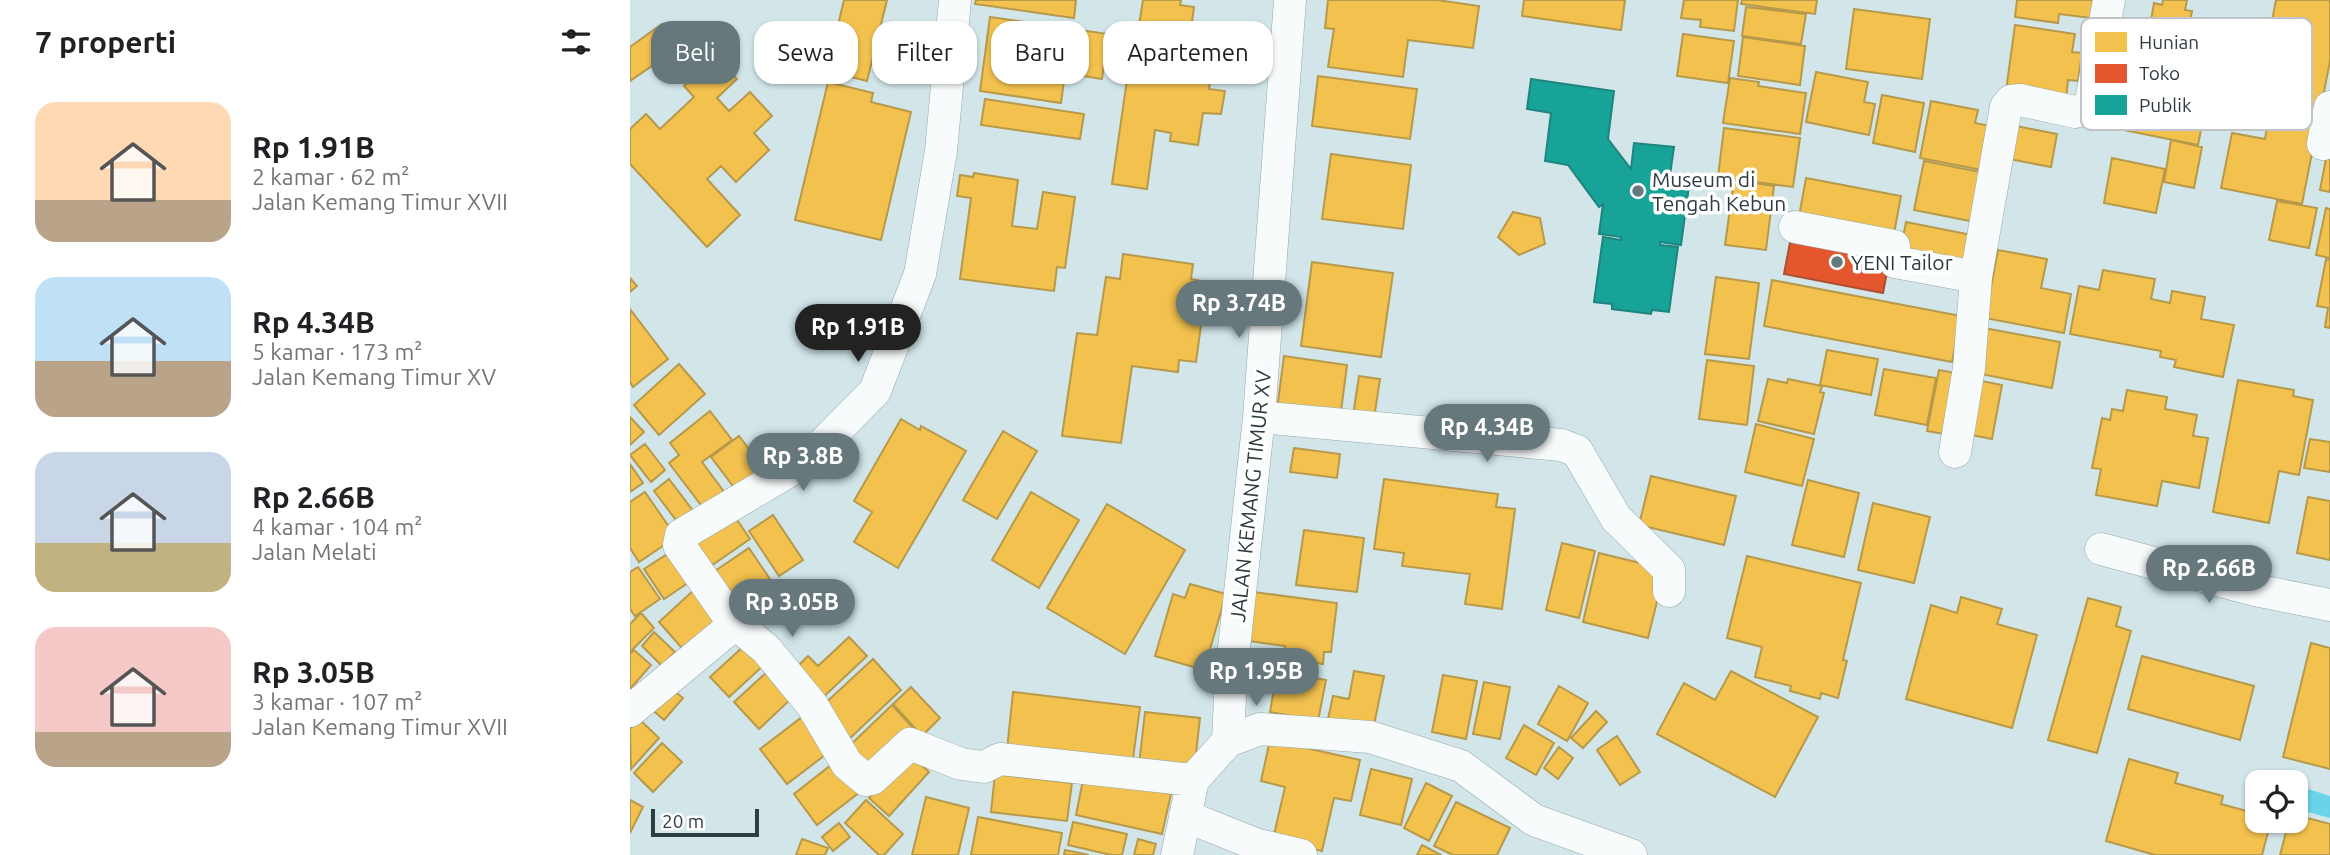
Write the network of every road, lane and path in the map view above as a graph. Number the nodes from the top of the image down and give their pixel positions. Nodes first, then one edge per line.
1 (955, 0) edge
2 (1290, 0) edge
3 (2109, 0) edge
4 (2106, 18) edge
5 (2330, 107) edge
6 (2081, 111) edge
7 (2323, 144) dead end
8 (1795, 227) dead end
9 (1976, 276) junction
10 (1259, 417) junction
11 (1955, 452) dead end
12 (2101, 549) dead end
13 (1669, 592) dead end
14 (2330, 605) edge
15 (735, 624) junction
16 (630, 710) edge
17 (1228, 735) junction
18 (1193, 780) junction
19 (1185, 816) junction
20 (1177, 855) edge
21 (1301, 855) edge
22 (1630, 855) edge

1 - 15 street
2 - 10 street, JALAN KEMANG TIMUR XV
3 - 4 street
5 - 7 street
6 - 9 street
8 - 9 street
9 - 11 street
10 - 13 street
10 - 17 street, JALAN KEMANG TIMUR XV
12 - 14 street
15 - 16 street
15 - 18 street
17 - 18 street
17 - 22 street
18 - 19 street
19 - 20 street
19 - 21 street

